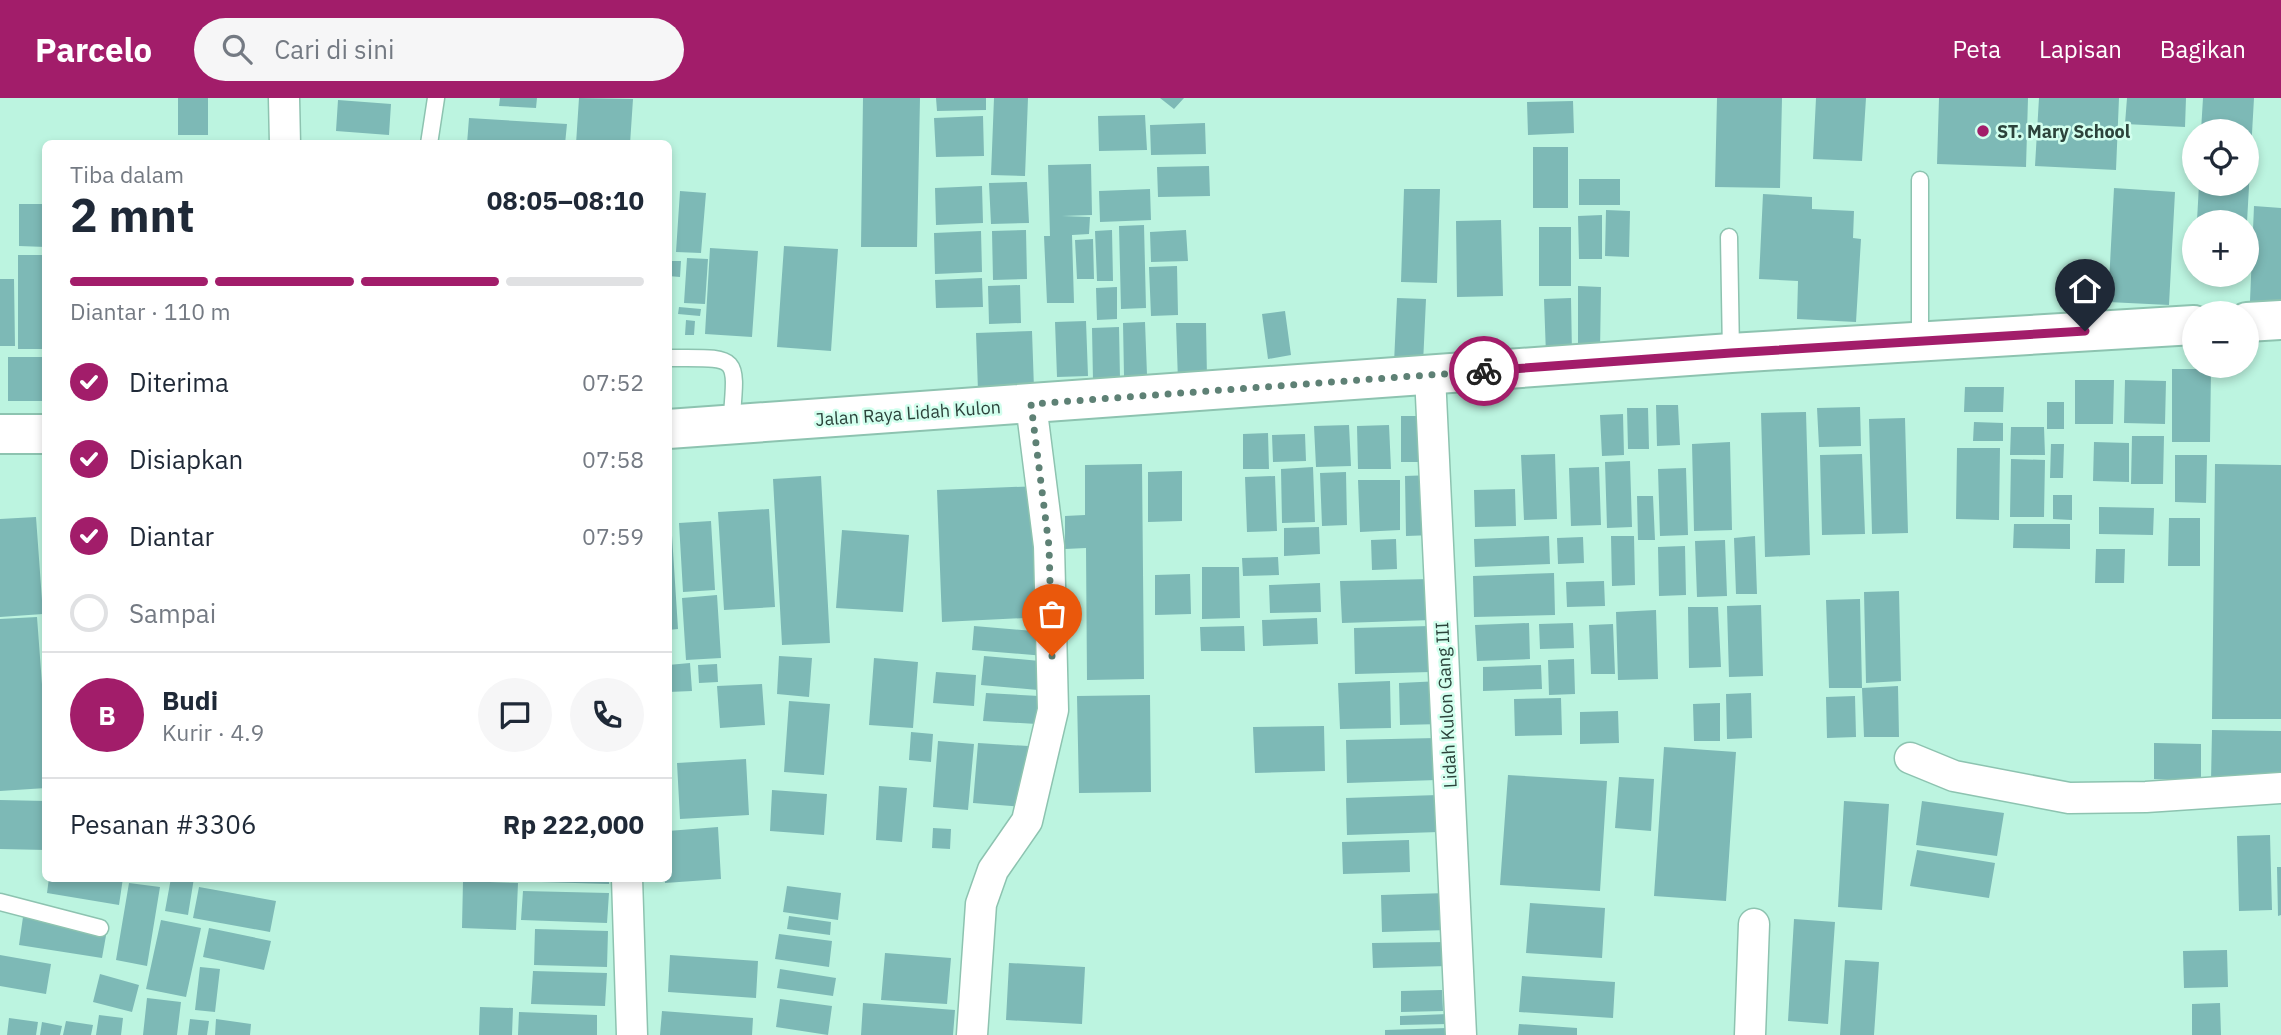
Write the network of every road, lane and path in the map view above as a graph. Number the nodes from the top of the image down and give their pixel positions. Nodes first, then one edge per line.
1 (284, 98) edge
2 (436, 98) edge
3 (285, 140) edge
4 (430, 140) edge
5 (1920, 180) dead end
6 (1729, 237) dead end
7 (2281, 320) edge
8 (2259, 321) edge
9 (2182, 326) edge
10 (1920, 341) junction
11 (1731, 353) junction
12 (672, 358) edge
13 (1430, 375) junction
14 (1031, 404) junction
15 (731, 426) junction
16 (672, 429) edge
17 (0, 434) edge
18 (42, 434) edge
19 (1910, 758) dead end
20 (2281, 788) edge
21 (627, 882) edge
22 (0, 902) edge
23 (1754, 924) dead end
24 (100, 928) dead end
25 (632, 1035) edge
26 (972, 1035) edge
27 (1461, 1035) edge
28 (1750, 1035) edge

1 - 3 street
2 - 4 lane
5 - 10 lane
6 - 11 lane
7 - 8 main road
9 - 10 main road, Jalan Raya Lidah Kulon
10 - 11 main road, Jalan Raya Lidah Kulon
11 - 13 main road, Jalan Raya Lidah Kulon
12 - 15 lane
13 - 14 main road, Jalan Raya Lidah Kulon
13 - 27 street, Lidah Kulon Gang III
14 - 15 main road, Jalan Raya Lidah Kulon
14 - 26 street
15 - 16 main road, Jalan Raya Lidah Kulon
17 - 18 main road
19 - 20 street
21 - 25 street
22 - 24 lane
23 - 28 street

